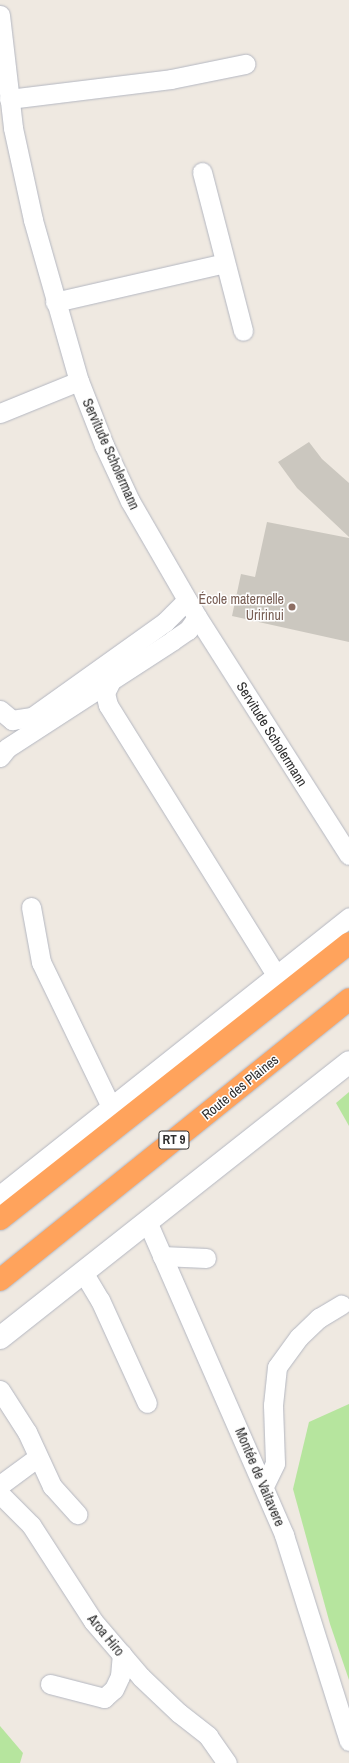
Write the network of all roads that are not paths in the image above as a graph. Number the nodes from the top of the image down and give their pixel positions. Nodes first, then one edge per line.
1 (0, 15) edge
2 (245, 64) dead end
3 (9, 99) junction
4 (7, 131) edge
5 (202, 172) dead end
6 (225, 263) junction
7 (55, 302) junction
8 (243, 331) dead end
9 (79, 381) junction
10 (0, 413) edge
11 (187, 600) junction
12 (197, 617) junction
13 (110, 683) junction
14 (0, 710) edge
15 (0, 757) edge
16 (346, 850) edge
17 (32, 907) dead end
18 (349, 917) edge
19 (349, 943) edge
20 (277, 976) junction
21 (349, 999) edge
22 (349, 1062) edge
23 (110, 1105) junction
24 (0, 1194) edge
25 (0, 1219) edge
26 (147, 1221) junction
27 (162, 1256) junction
28 (206, 1258) dead end
29 (83, 1272) junction
30 (0, 1280) edge
31 (341, 1305) dead end
32 (0, 1338) edge
33 (0, 1390) edge
34 (147, 1403) dead end
35 (38, 1457) junction
36 (0, 1485) edge
37 (264, 1486) junction
38 (0, 1494) edge
39 (77, 1514) dead end
40 (122, 1654) junction
41 (50, 1684) dead end
42 (349, 1741) edge
43 (227, 1763) edge

1 - 3 street, Servitude Scholermann
2 - 3 street
3 - 4 street, Servitude Scholermann
4 - 7 street, Servitude Scholermann
5 - 6 street
6 - 7 street
6 - 8 street
7 - 9 street, Servitude Scholermann
9 - 10 street
9 - 11 street, Servitude Scholermann
11 - 12 street, Servitude Scholermann
11 - 14 street
12 - 13 street
12 - 16 street, Servitude Scholermann
13 - 15 street
13 - 20 street
17 - 23 street
18 - 20 street
19 - 25 highway
20 - 23 street
21 - 30 highway, Route des Plaines / RT 9
22 - 26 main road
23 - 24 street
26 - 27 street, Montée de Vaitavere
26 - 29 main road
27 - 28 street
27 - 37 street, Montée de Vaitavere
29 - 32 main road
29 - 34 street
31 - 37 street
33 - 35 street
35 - 36 street
35 - 39 street
37 - 42 street, Montée de Vaitavere
38 - 40 street, Aroa Hiro
40 - 41 street
40 - 43 street, Aroa Hiro

